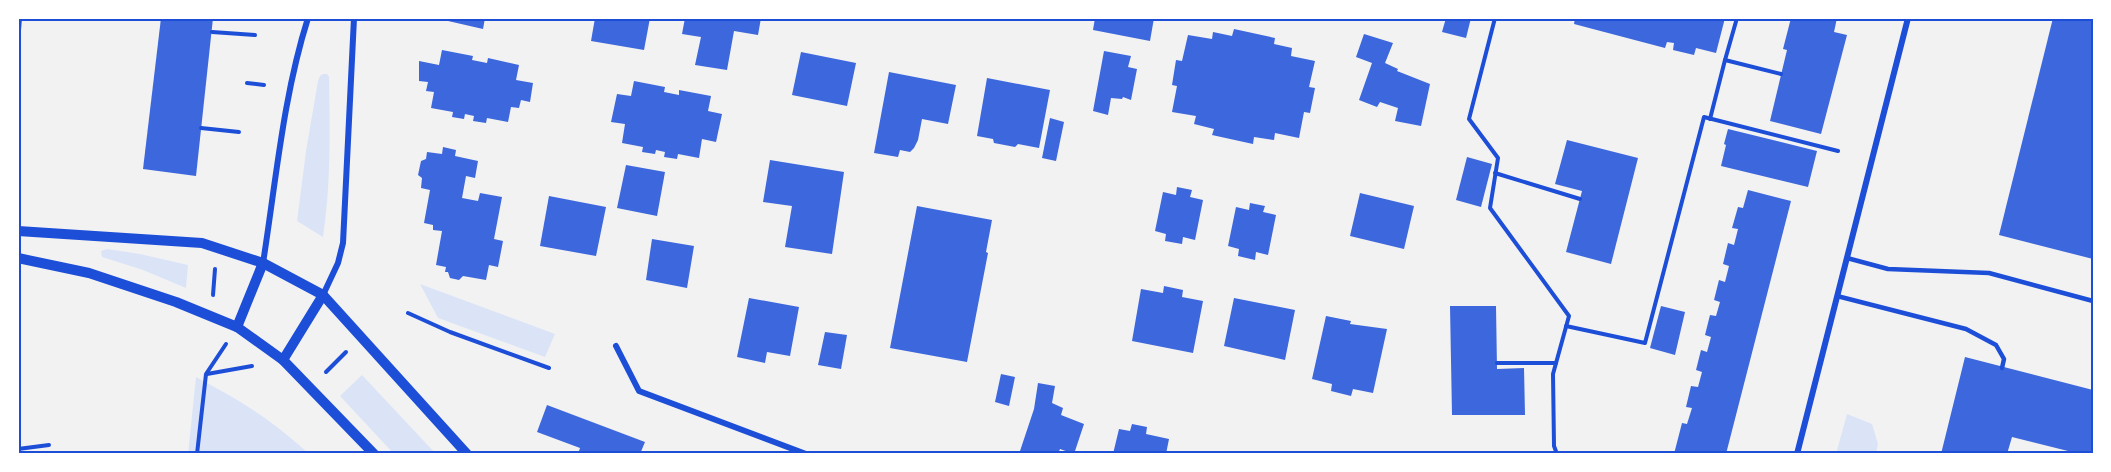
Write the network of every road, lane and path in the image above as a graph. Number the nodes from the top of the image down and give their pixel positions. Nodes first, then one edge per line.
1 (20, 18) edge
2 (308, 18) edge
3 (354, 18) edge
4 (1495, 18) edge
5 (1737, 18) edge
6 (1908, 18) edge
7 (212, 32) dead end
8 (255, 35) dead end
9 (18, 42) edge
10 (1725, 60) junction
11 (1781, 74) dead end
12 (247, 83) dead end
13 (264, 85) dead end
14 (1710, 119) junction
15 (201, 128) dead end
16 (239, 132) dead end
17 (1838, 151) dead end
18 (1495, 173) junction
19 (1580, 199) dead end
20 (18, 231) edge
21 (217, 248) junction
22 (18, 258) edge
23 (1846, 258) junction
24 (263, 263) junction
25 (323, 296) junction
26 (1837, 296) junction
27 (2093, 302) edge
28 (408, 313) dead end
29 (212, 316) junction
30 (1566, 326) junction
31 (237, 327) junction
32 (360, 337) junction
33 (616, 346) dead end
34 (283, 360) junction
35 (1497, 363) dead end
36 (1556, 363) junction
37 (549, 368) dead end
38 (2002, 368) dead end
39 (206, 374) junction
40 (310, 387) junction
41 (49, 446) dead end
42 (18, 450) edge
43 (197, 454) edge
44 (374, 454) edge
45 (467, 454) edge
46 (806, 454) edge
47 (1557, 454) edge
48 (1797, 454) edge

1 - 9 path
2 - 24 street
3 - 25 street
4 - 18 path
5 - 10 path
6 - 23 street
7 - 8 path
10 - 11 path
10 - 14 path
12 - 13 path
14 - 17 path
14 - 30 path
15 - 16 path
18 - 19 path
18 - 30 path
20 - 21 street
21 - 24 street
21 - 29 path
22 - 29 street
23 - 26 street
23 - 27 lane
24 - 25 street
24 - 31 street
25 - 32 street
25 - 34 street
26 - 38 lane
26 - 48 street
28 - 37 path
29 - 31 street
30 - 36 path
31 - 34 street
31 - 39 path
32 - 40 path
32 - 45 street
33 - 46 street
34 - 39 path
34 - 40 street
35 - 36 path
36 - 47 path
39 - 43 path
40 - 44 street
41 - 42 path

